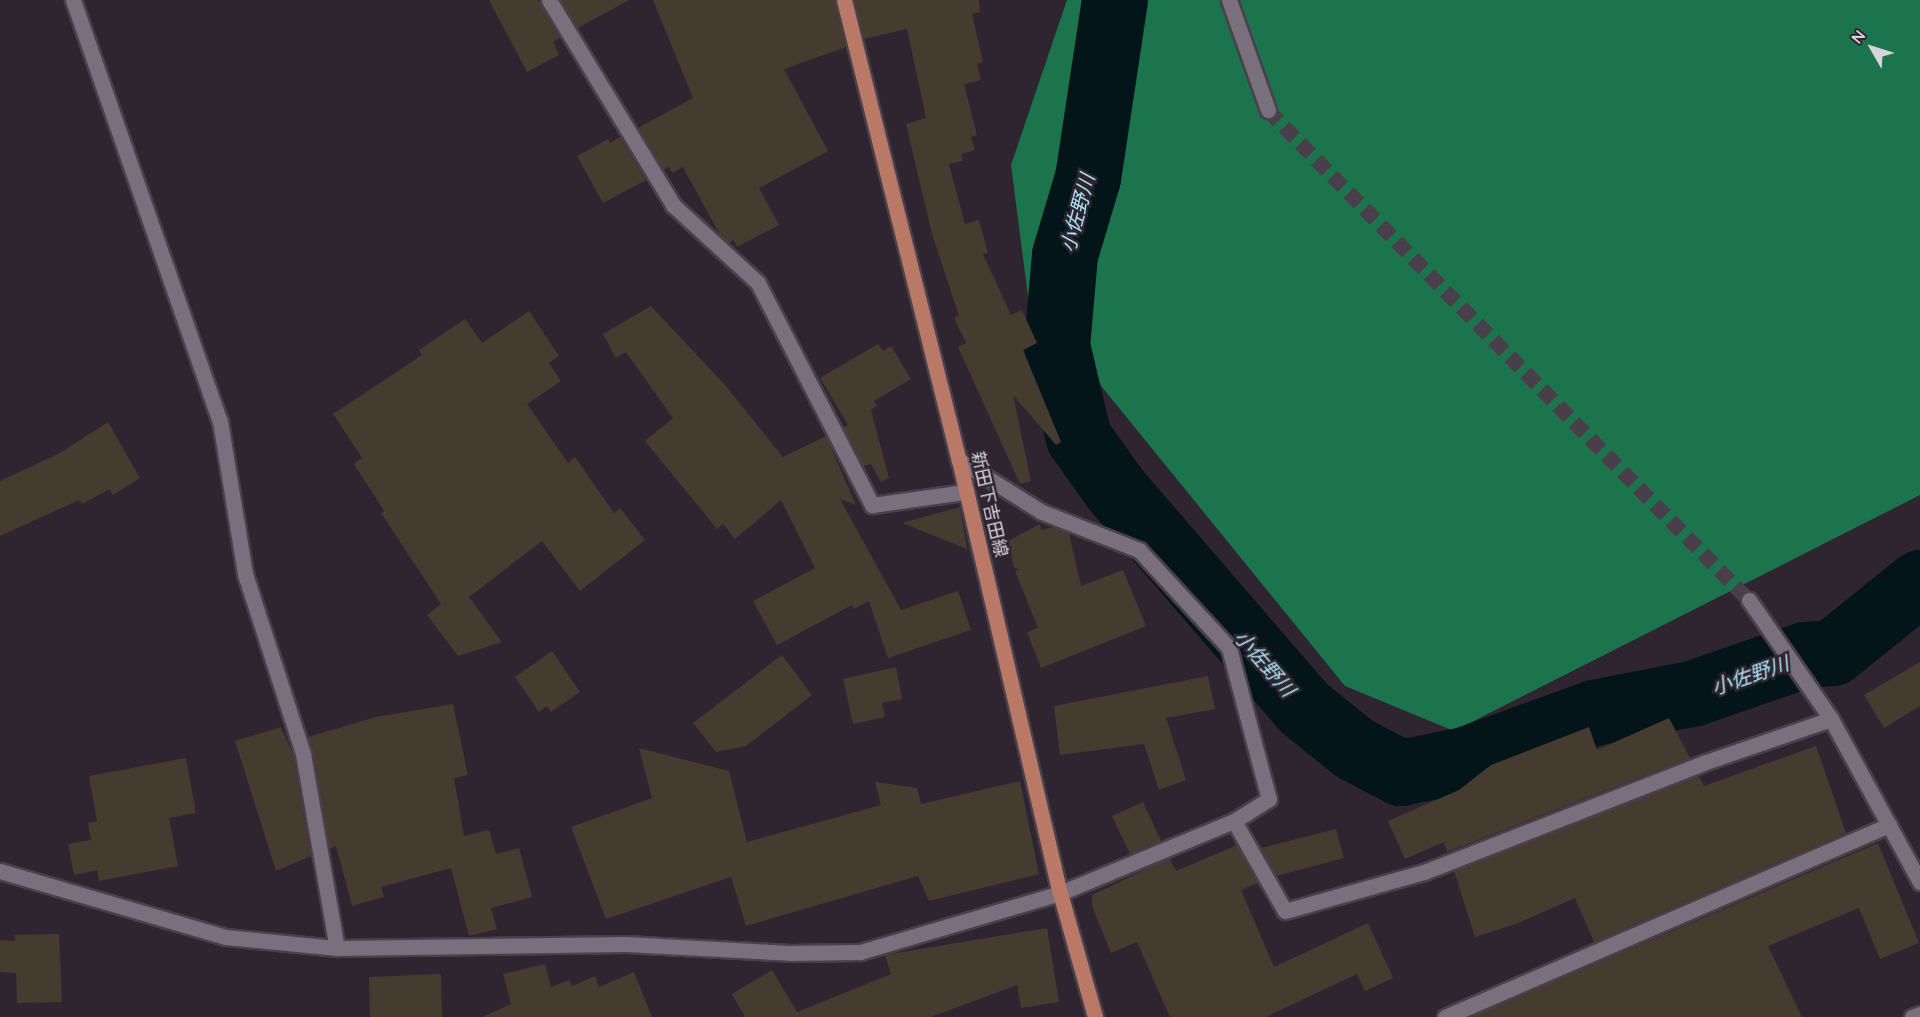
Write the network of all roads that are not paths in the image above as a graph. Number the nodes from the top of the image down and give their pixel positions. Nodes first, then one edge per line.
1 (73, 0) edge
2 (549, 0) edge
3 (844, 0) edge
4 (1229, 0) edge
5 (1268, 110) tunnel mouth
6 (959, 460) junction
7 (965, 492) junction
8 (1749, 600) tunnel mouth
9 (1831, 719) junction
10 (1234, 821) junction
11 (1889, 825) junction
12 (0, 871) edge
13 (1919, 877) edge
14 (1060, 893) junction
15 (337, 948) junction
16 (1920, 1014) edge
17 (1095, 1017) edge
18 (1445, 1017) edge
19 (1912, 1017) edge

1 - 15 street
2 - 7 street
3 - 6 main road, 新田下吉田線
4 - 5 street
6 - 7 main road, 新田下吉田線
6 - 10 street
7 - 14 main road, 新田下吉田線
8 - 9 street
9 - 10 street
9 - 11 street
10 - 14 street
11 - 13 street
11 - 18 street
12 - 15 street
14 - 15 street
14 - 17 main road, 新田下吉田線
16 - 19 street

